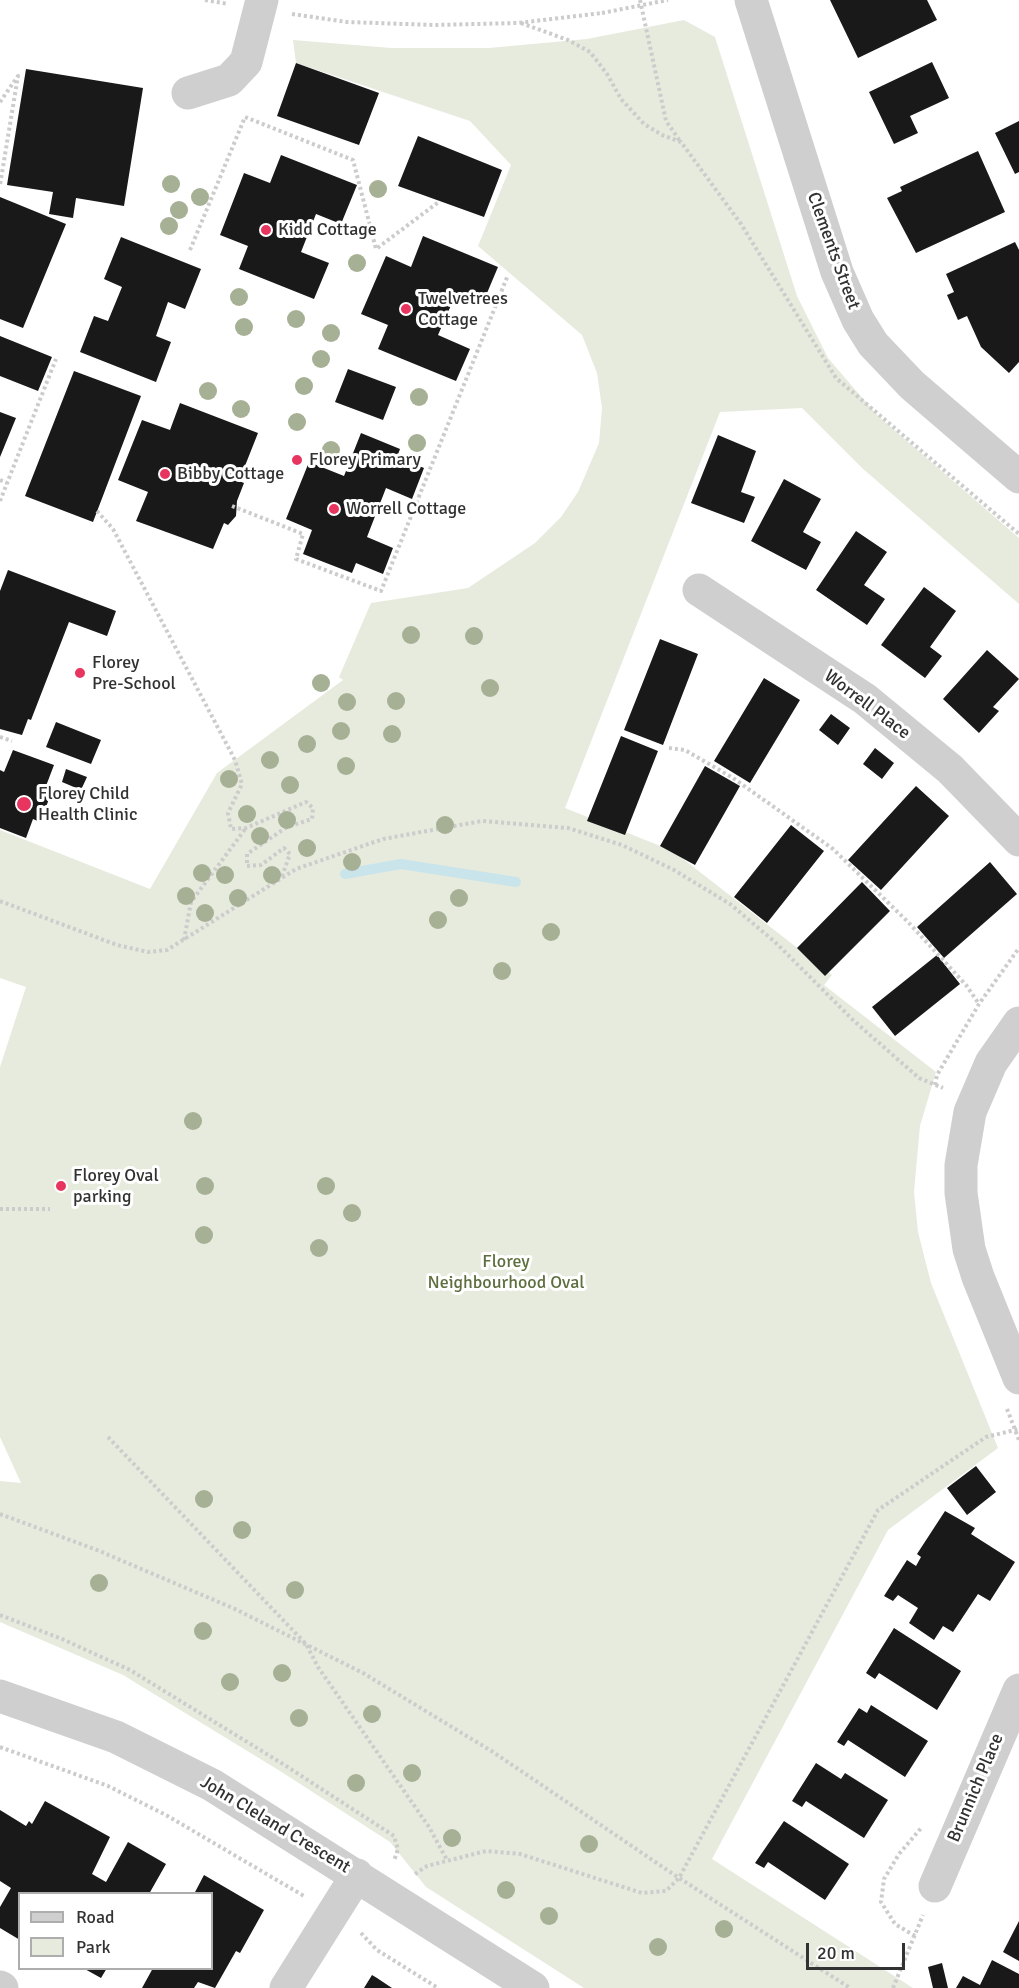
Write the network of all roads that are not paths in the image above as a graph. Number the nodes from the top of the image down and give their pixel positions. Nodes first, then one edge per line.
1 (751, 0) edge
2 (260, 4) edge
3 (188, 93) dead end
4 (1019, 477) edge
5 (699, 590) dead end
6 (1019, 840) edge
7 (1019, 1023) edge
8 (1011, 1388) edge
9 (1019, 1690) edge
10 (0, 1695) edge
11 (357, 1875) junction
12 (935, 1886) road end
13 (286, 1988) edge
14 (533, 1988) edge

1 - 4 street, Clements Street
2 - 3 street
5 - 6 street, Worrell Place
7 - 8 street
9 - 12 street, Brunnich Place
10 - 11 street, John Cleland Crescent
11 - 13 street
11 - 14 street, John Cleland Crescent

